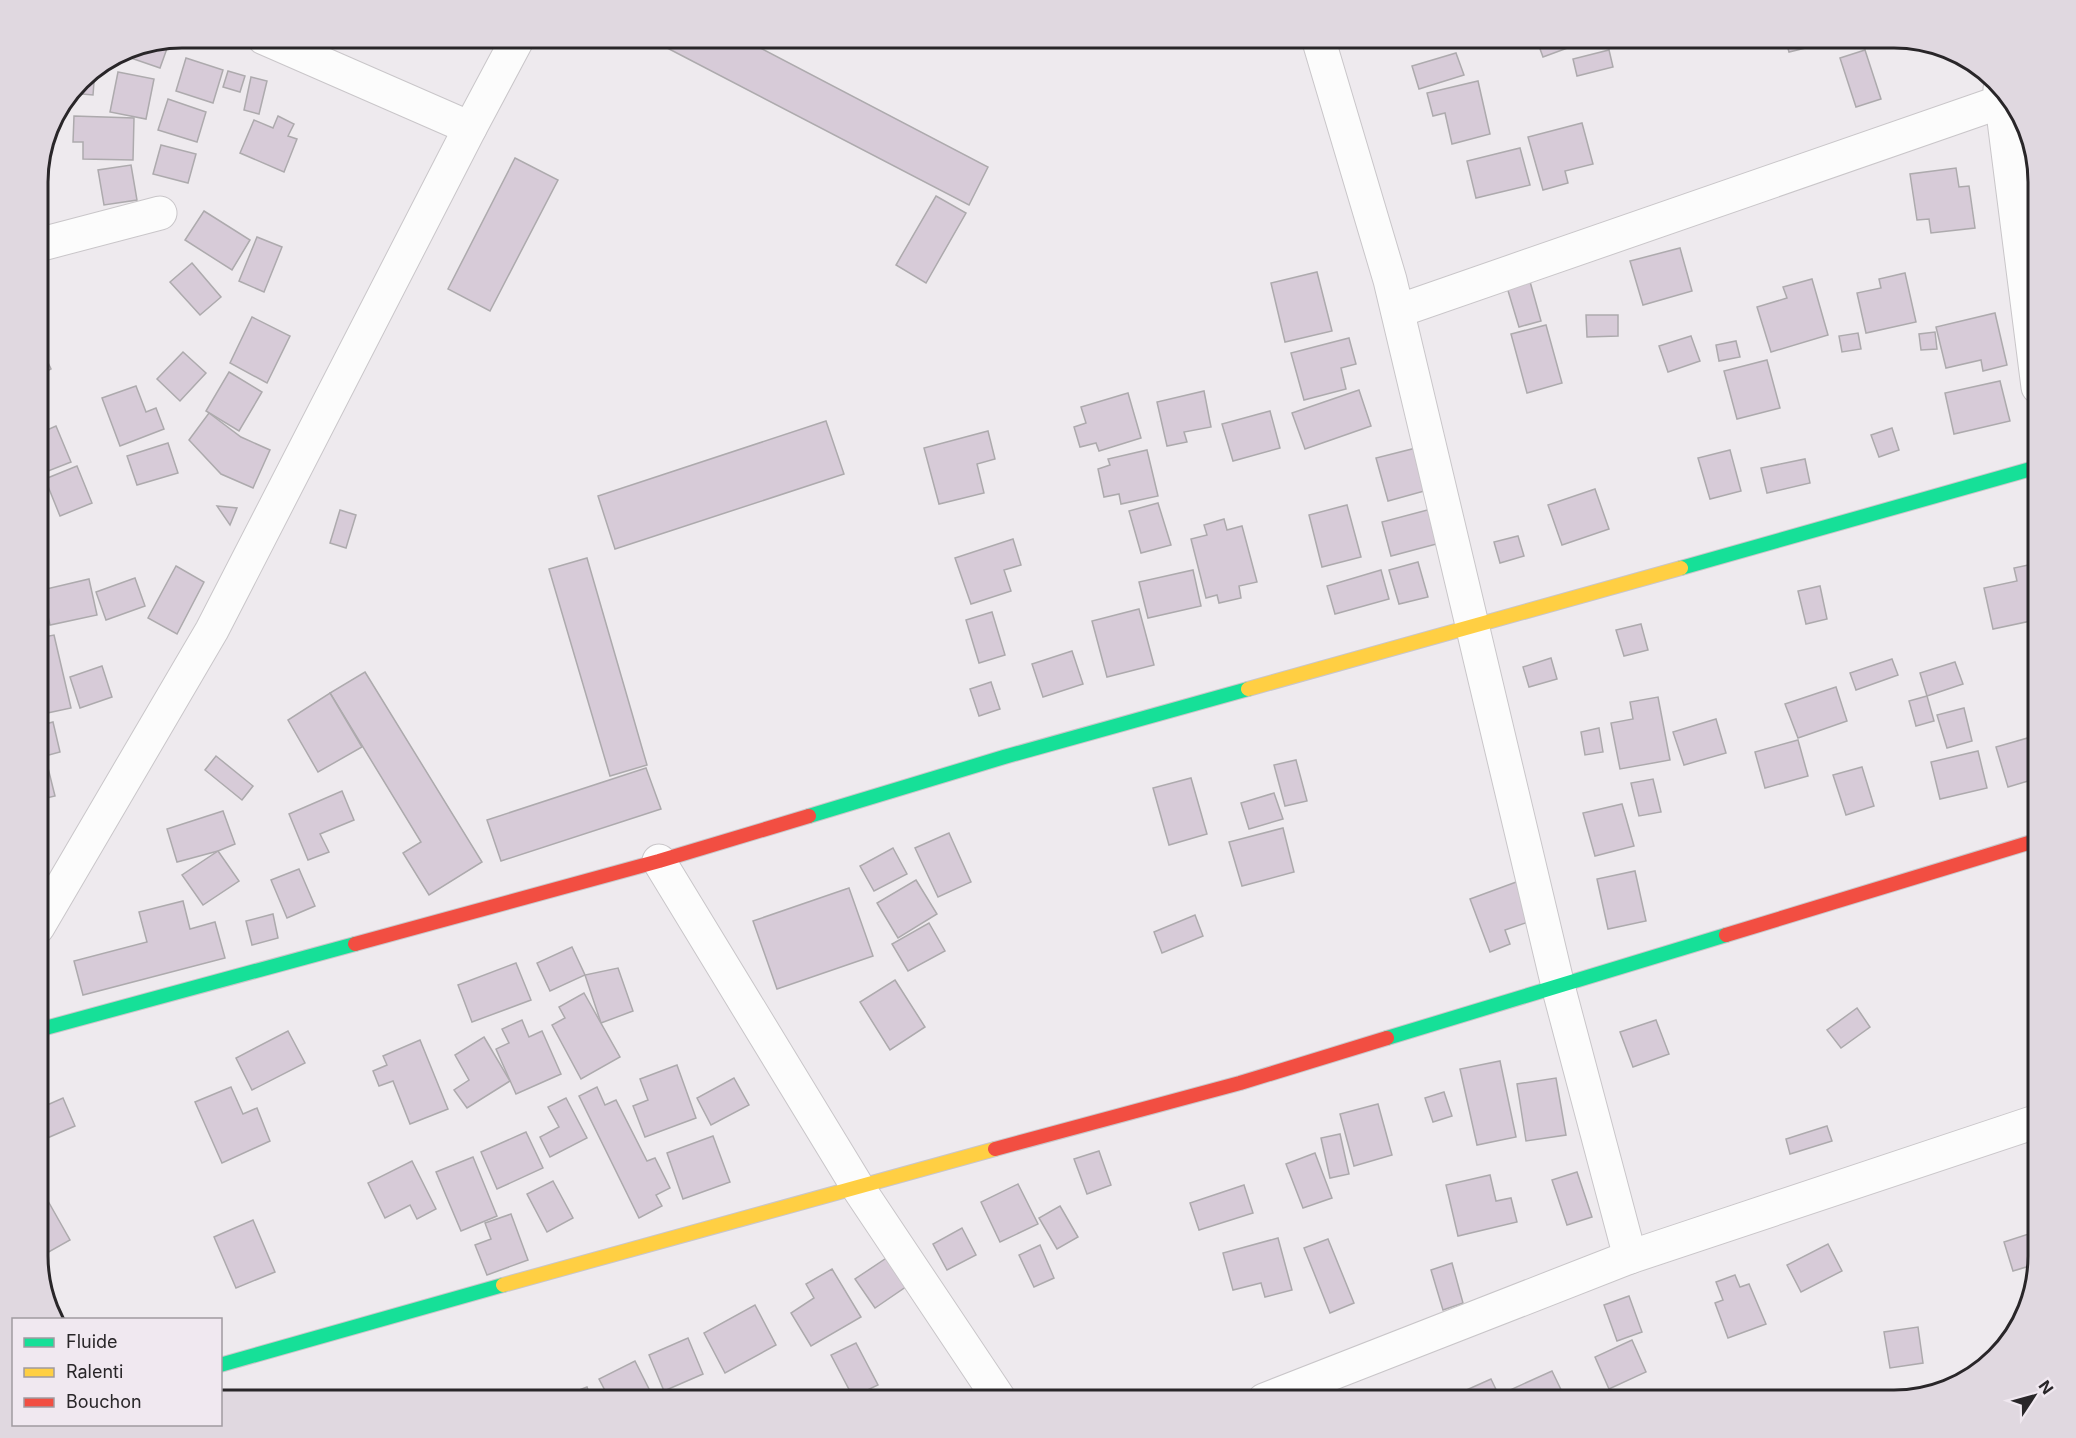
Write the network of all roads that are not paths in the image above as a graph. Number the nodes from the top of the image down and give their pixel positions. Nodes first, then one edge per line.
1 (287, 48) edge
2 (513, 48) edge
3 (1321, 48) edge
4 (1998, 99) edge
5 (2004, 107) edge
6 (470, 128) junction
7 (160, 213) dead end
8 (48, 242) edge
9 (2028, 304) edge
10 (1398, 311) junction
11 (2028, 470) edge
12 (1474, 626) junction
13 (2028, 843) edge
14 (659, 861) junction
15 (48, 910) edge
16 (1558, 986) junction
17 (48, 1027) edge
18 (2028, 1124) edge
19 (857, 1186) junction
20 (1630, 1257) junction
21 (222, 1364) edge
22 (993, 1390) edge
23 (1292, 1390) edge

1 - 6 street
2 - 6 street
3 - 10 street
4 - 10 street
5 - 9 street
6 - 15 street
7 - 8 street
10 - 12 street
11 - 12 street
12 - 14 street
12 - 16 street
13 - 16 street
14 - 17 street
14 - 19 street
16 - 19 street
16 - 20 street
18 - 20 street
19 - 21 street
19 - 22 street
20 - 23 street

